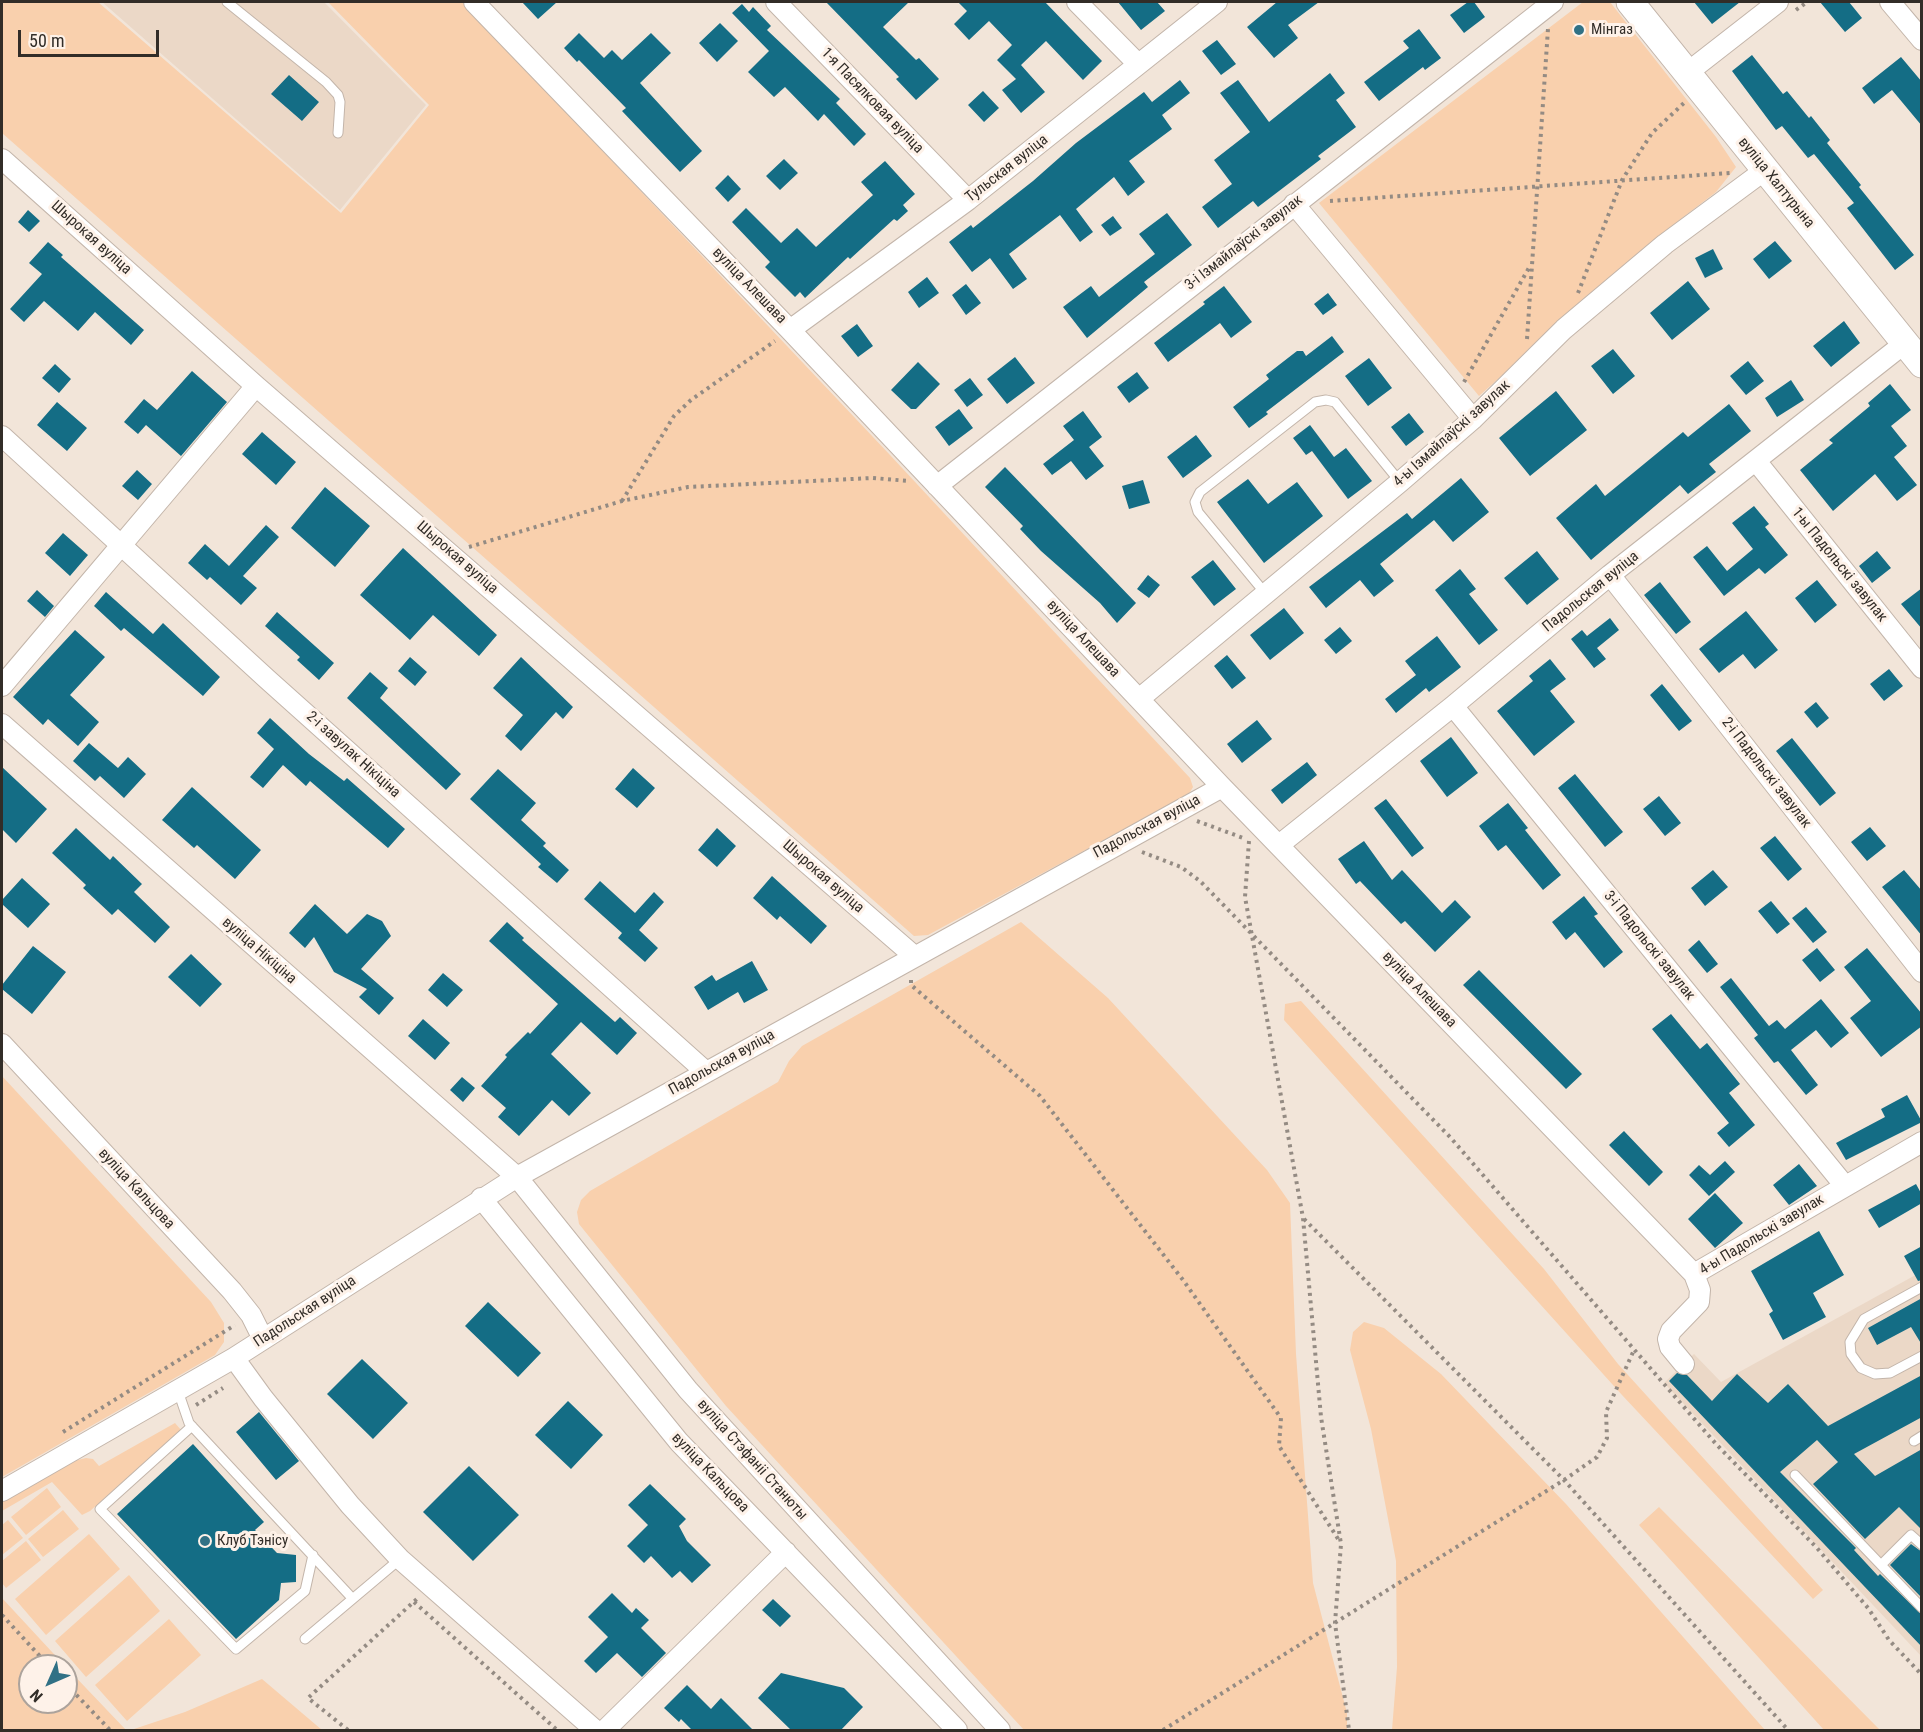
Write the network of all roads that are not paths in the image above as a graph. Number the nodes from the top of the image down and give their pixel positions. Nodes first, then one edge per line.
1 (227, 2) edge
2 (474, 2) edge
3 (776, 2) edge
4 (1077, 2) edge
5 (1217, 2) edge
6 (1630, 2) edge
7 (1778, 2) edge
8 (1890, 2) edge
9 (1551, 3) edge
10 (1922, 40) edge
11 (1138, 64) junction
12 (1694, 81) junction
13 (338, 134) dead end
14 (2, 159) edge
15 (1765, 170) junction
16 (968, 200) junction
17 (1294, 204) junction
18 (790, 330) junction
19 (1905, 343) junction
20 (1922, 364) edge
21 (256, 386) junction
22 (1473, 419) junction
23 (2, 436) edge
24 (1756, 461) junction
25 (1400, 482) junction
26 (938, 486) junction
27 (123, 545) junction
28 (1610, 575) junction
29 (1265, 593) junction
30 (1922, 668) edge
31 (2, 686) edge
32 (1139, 699) junction
33 (1453, 706) junction
34 (2, 724) edge
35 (1222, 787) junction
36 (1279, 845) junction
37 (914, 955) junction
38 (1922, 972) edge
39 (2, 1044) edge
40 (706, 1072) junction
41 (1922, 1142) edge
42 (517, 1177) junction
43 (1845, 1186) junction
44 (481, 1198) junction
45 (1694, 1274) junction
46 (1922, 1287) edge
47 (263, 1339) junction
48 (1922, 1356) edge
49 (1684, 1364) dead end
50 (240, 1366) junction
51 (178, 1391) junction
52 (192, 1426) junction
53 (1795, 1475) dead end
54 (2, 1491) edge
55 (1922, 1545) edge
56 (786, 1552) junction
57 (313, 1555) junction
58 (400, 1559) junction
59 (1881, 1565) junction
60 (352, 1598) junction
61 (1922, 1608) edge
62 (305, 1639) dead end
63 (595, 1731) edge
64 (605, 1731) edge
65 (957, 1731) edge
66 (1000, 1731) edge

1 - 13 lane
2 - 18 street, вуліца Алешава
3 - 16 street, 1-я Пасялковая вуліца
4 - 11 street
5 - 11 street, Тульская вуліца
6 - 12 street, вуліца Халтурына
7 - 12 street
8 - 10 street
9 - 17 street, 3-і Ізмайлаўскі завулак
11 - 16 street, Тульская вуліца
12 - 15 street, вуліца Халтурына
14 - 21 street, Шырокая вуліца
15 - 19 street, вуліца Халтурына
15 - 22 street, 4-ы Ізмайлаўскі завулак
16 - 18 street, Тульская вуліца
17 - 22 street
17 - 26 street, 3-і Ізмайлаўскі завулак
18 - 26 street, вуліца Алешава
19 - 20 street, вуліца Халтурына
19 - 24 street, Падольская вуліца
21 - 27 street
21 - 37 street, Шырокая вуліца
22 - 25 street, 4-ы Ізмайлаўскі завулак
23 - 27 street, 2-і завулак Нікіціна
24 - 28 street, Падольская вуліца
24 - 30 street, 1-ы Падольскі завулак
25 - 29 street, 4-ы Ізмайлаўскі завулак
25 - 29 lane
26 - 32 street, вуліца Алешава
27 - 31 street
27 - 40 street, 2-і завулак Нікіціна
28 - 33 street, Падольская вуліца
28 - 38 street, 2-і Падольскі завулак
29 - 32 street, 4-ы Ізмайлаўскі завулак
32 - 35 street, вуліца Алешава
33 - 36 street, Падольская вуліца
33 - 43 street, 3-і Падольскі завулак
34 - 42 street, вуліца Нікіціна
35 - 36 street, вуліца Алешава
35 - 37 street, Падольская вуліца
36 - 45 street, вуліца Алешава
37 - 40 street, Падольская вуліца
39 - 47 street, вуліца Кальцова
40 - 42 street, Падольская вуліца
41 - 43 street, 4-ы Падольскі завулак
42 - 44 street, Падольская вуліца
42 - 66 street, вуліца Стэфаніі Станюты
43 - 45 street, 4-ы Падольскі завулак
44 - 47 street, Падольская вуліца
44 - 56 street, вуліца Кальцова
45 - 49 street, 4-ы Падольскі завулак
46 - 48 lane
47 - 50 street, Падольская вуліца
50 - 51 street, Падольская вуліца
50 - 58 street
51 - 52 lane
51 - 54 street, Падольская вуліца
52 - 57 lane
52 - 57 lane
53 - 59 lane
55 - 59 lane
56 - 64 street
56 - 65 street, вуліца Кальцова
57 - 60 lane
58 - 60 lane
58 - 63 street
59 - 61 lane
60 - 62 lane

